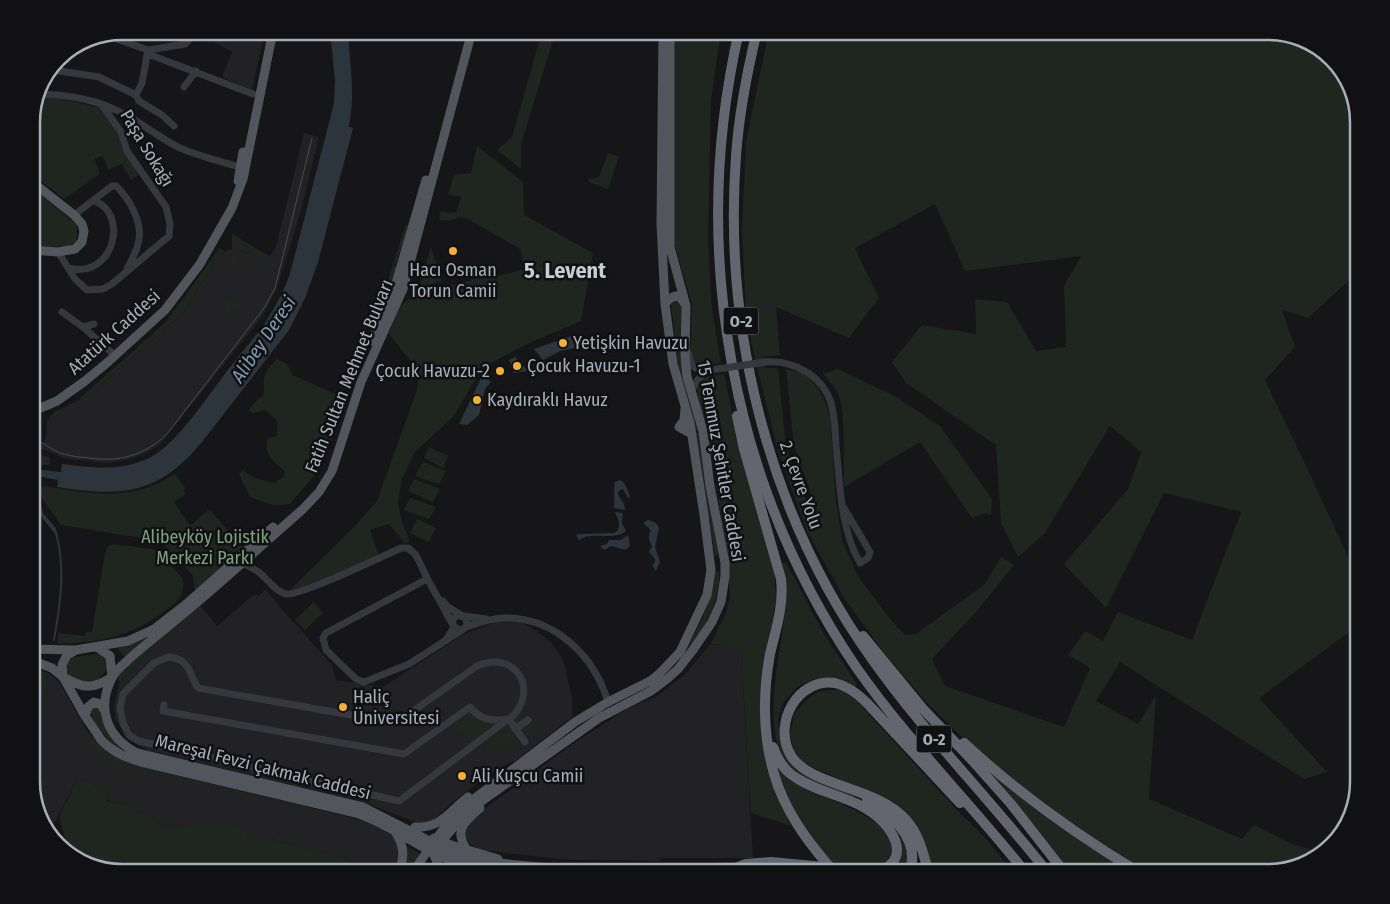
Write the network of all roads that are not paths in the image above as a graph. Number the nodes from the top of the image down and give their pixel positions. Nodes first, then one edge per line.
1 (119, 40) edge
2 (189, 40) edge
3 (265, 40) edge
4 (271, 40) edge
5 (464, 40) edge
6 (469, 40) edge
7 (663, 40) edge
8 (670, 40) edge
9 (737, 40) edge
10 (755, 40) edge
11 (148, 52) junction
12 (59, 71) edge
13 (196, 71) junction
14 (184, 87) dead end
15 (45, 94) edge
16 (256, 94) junction
17 (136, 95) junction
18 (102, 104) junction
19 (174, 126) dead end
20 (436, 154) junction
21 (242, 168) junction
22 (40, 188) edge
23 (94, 201) junction
24 (74, 216) junction
25 (413, 225) junction
26 (40, 251) edge
27 (58, 252) junction
28 (412, 257) junction
29 (68, 268) junction
30 (124, 273) junction
31 (663, 278) junction
32 (680, 279) junction
33 (665, 304) junction
34 (686, 306) junction
35 (62, 312) dead end
36 (94, 324) dead end
37 (83, 327) junction
38 (685, 340) junction
39 (110, 352) junction
40 (711, 370) junction
41 (736, 386) junction
42 (690, 393) junction
43 (40, 403) edge
44 (40, 409) edge
45 (844, 508) junction
46 (723, 553) junction
47 (710, 557) junction
48 (242, 563) junction
49 (710, 574) junction
50 (725, 576) junction
51 (427, 579) junction
52 (435, 592) junction
53 (832, 596) junction
54 (463, 616) junction
55 (492, 619) junction
56 (453, 626) junction
57 (464, 629) junction
58 (445, 642) junction
59 (97, 647) junction
60 (40, 649) edge
61 (76, 650) junction
62 (40, 663) edge
63 (63, 677) junction
64 (112, 677) junction
65 (908, 690) junction
66 (765, 692) junction
67 (608, 702) junction
68 (164, 705) dead end
69 (105, 711) junction
70 (85, 716) junction
71 (509, 719) junction
72 (528, 720) dead end
73 (515, 729) junction
74 (525, 742) dead end
75 (532, 756) junction
76 (833, 782) junction
77 (498, 790) junction
78 (467, 808) junction
79 (976, 812) junction
80 (379, 814) junction
81 (416, 827) junction
82 (394, 830) junction
83 (468, 850) junction
84 (431, 851) junction
85 (401, 864) edge
86 (418, 864) edge
87 (426, 864) edge
88 (437, 864) edge
89 (460, 864) edge
90 (500, 864) edge
91 (519, 864) edge
92 (746, 864) edge
93 (792, 864) edge
94 (828, 864) edge
95 (890, 864) edge
96 (911, 864) edge
97 (927, 864) edge
98 (1019, 864) edge
99 (1040, 864) edge
100 (1058, 864) edge
101 (1126, 864) edge

1 - 11 street
2 - 11 street
3 - 16 main road, Atatürk Caddesi
4 - 16 main road, Atatürk Caddesi
5 - 20 main road, Fatih Sultan Mehmet Bulvarı
6 - 20 main road, Fatih Sultan Mehmet Bulvarı
7 - 31 main road, 15 Temmuz Şehitler Caddesi
8 - 32 main road, 15 Temmuz Şehitler Caddesi
9 - 41 highway, 2. Çevre Yolu / O-2
10 - 53 highway, 2. Çevre Yolu / O-2
11 - 13 street
11 - 17 street
12 - 17 street
13 - 14 street
13 - 16 street
15 - 18 street
16 - 21 main road, Atatürk Caddesi
17 - 19 street
18 - 21 street
18 - 30 street, Paşa Sokağı
20 - 25 main road, Fatih Sultan Mehmet Bulvarı
20 - 28 main road, Fatih Sultan Mehmet Bulvarı
21 - 39 main road, Atatürk Caddesi
21 - 44 main road, Atatürk Caddesi
22 - 24 main road
23 - 24 street
23 - 29 street
23 - 30 street
24 - 27 main road
25 - 28 main road
25 - 59 main road, Fatih Sultan Mehmet Bulvarı
26 - 27 main road
27 - 29 street, Paşa Sokağı
28 - 48 main road, Fatih Sultan Mehmet Bulvarı
29 - 30 street, Paşa Sokağı
31 - 32 main road
31 - 33 main road, 15 Temmuz Şehitler Caddesi
32 - 34 main road, 15 Temmuz Şehitler Caddesi
33 - 34 main road
33 - 47 main road, 15 Temmuz Şehitler Caddesi
34 - 38 main road, 15 Temmuz Şehitler Caddesi
35 - 37 street
36 - 37 street
37 - 39 street
38 - 40 street
38 - 42 main road, 15 Temmuz Şehitler Caddesi
39 - 43 main road, Atatürk Caddesi
40 - 42 street
40 - 45 street, bridge
41 - 66 highway
41 - 79 highway, 2. Çevre Yolu / O-2
42 - 46 main road, 15 Temmuz Şehitler Caddesi
45 - 45 street
46 - 47 main road
46 - 50 main road, 15 Temmuz Şehitler Caddesi
47 - 49 main road, 15 Temmuz Şehitler Caddesi
48 - 51 street
48 - 64 main road, Fatih Sultan Mehmet Bulvarı
49 - 50 main road
49 - 67 main road, 15 Temmuz Şehitler Caddesi
50 - 77 main road, 15 Temmuz Şehitler Caddesi
51 - 52 street
51 - 58 street
52 - 54 street
52 - 56 street
53 - 65 highway
53 - 99 highway, 2. Çevre Yolu / O-2
54 - 55 street
54 - 56 street
54 - 57 street
55 - 57 street
55 - 67 street
56 - 57 street
56 - 58 street
57 - 58 street
59 - 61 main road
59 - 64 main road
60 - 61 main road
61 - 63 main road
62 - 63 main road, Mareşal Fevzi Çakmak Caddesi
63 - 64 main road
63 - 70 main road, Mareşal Fevzi Çakmak Caddesi
64 - 69 main road, Mareşal Fevzi Çakmak Caddesi
65 - 100 highway
65 - 101 highway
66 - 94 highway, bridge
66 - 95 highway
67 - 75 main road, 15 Temmuz Şehitler Caddesi
68 - 71 street
69 - 70 main road
69 - 80 main road, Mareşal Fevzi Çakmak Caddesi
70 - 82 main road, Mareşal Fevzi Çakmak Caddesi
71 - 71 street
71 - 73 street
72 - 73 street
73 - 74 street
75 - 78 main road
75 - 81 main road
76 - 79 highway
76 - 96 highway
76 - 97 highway
77 - 78 main road
77 - 83 main road
78 - 86 main road, bridge
78 - 87 main road, bridge
79 - 98 highway, 2. Çevre Yolu / O-2
80 - 81 main road
80 - 90 main road, Mareşal Fevzi Çakmak Caddesi
81 - 83 main road
82 - 84 main road, Mareşal Fevzi Çakmak Caddesi
82 - 85 main road
83 - 91 main road
84 - 88 main road
84 - 89 main road, Mareşal Fevzi Çakmak Caddesi
92 - 93 highway

